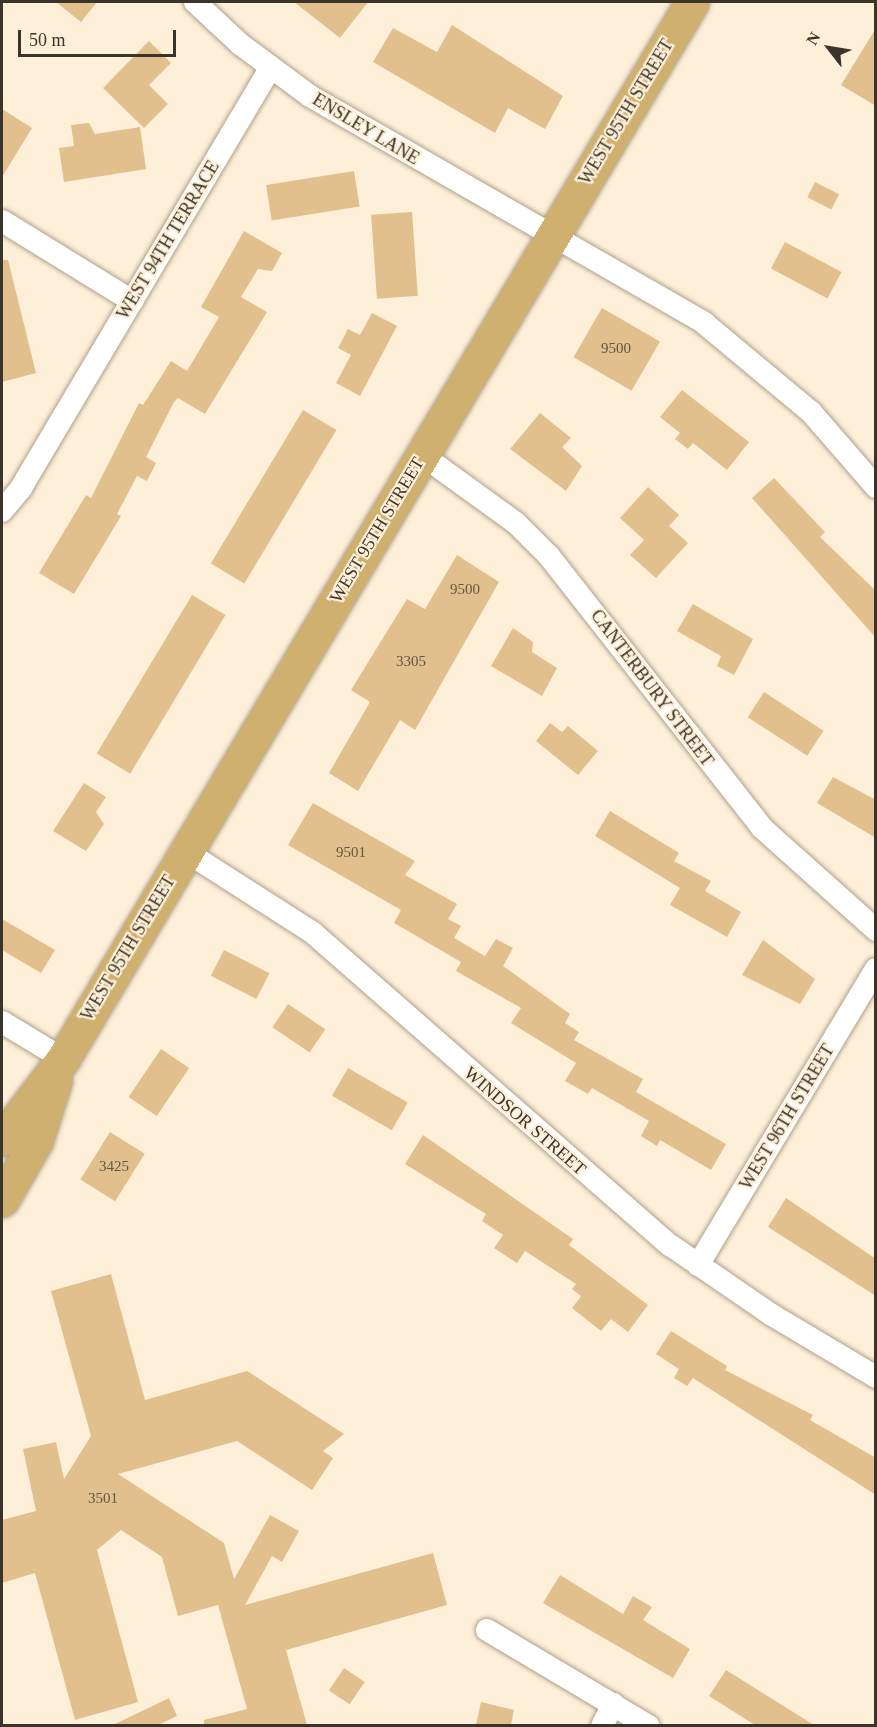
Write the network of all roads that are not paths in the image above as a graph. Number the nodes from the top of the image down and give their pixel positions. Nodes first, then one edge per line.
1 (195, 2) edge
2 (692, 2) edge
3 (270, 68) junction
4 (2, 221) edge
5 (551, 237) junction
6 (132, 301) junction
7 (422, 455) junction
8 (876, 486) edge
9 (2, 511) edge
10 (185, 851) junction
11 (876, 930) edge
12 (876, 969) edge
13 (2, 1022) edge
14 (63, 1059) junction
15 (2, 1139) edge
16 (2, 1200) edge
17 (698, 1265) junction
18 (876, 1377) edge
19 (488, 1630) dead end
20 (613, 1704) junction
21 (602, 1725) edge
22 (649, 1725) edge

1 - 3 street, ENSLEY LANE
2 - 5 main road, WEST 95TH STREET
3 - 5 street, ENSLEY LANE
3 - 6 street, WEST 94TH TERRACE
4 - 6 street
5 - 7 main road, WEST 95TH STREET
5 - 8 street, ENSLEY LANE
6 - 9 street, WEST 94TH TERRACE
7 - 10 main road, WEST 95TH STREET
7 - 11 street, CANTERBURY STREET
10 - 14 main road, WEST 95TH STREET
10 - 17 street, WINDSOR STREET
12 - 17 street, WEST 96TH STREET
13 - 14 street
14 - 15 main road, WEST 95TH STREET
14 - 16 main road, WEST 95TH STREET
17 - 18 street, WINDSOR STREET
19 - 20 street
20 - 21 street
20 - 22 street

